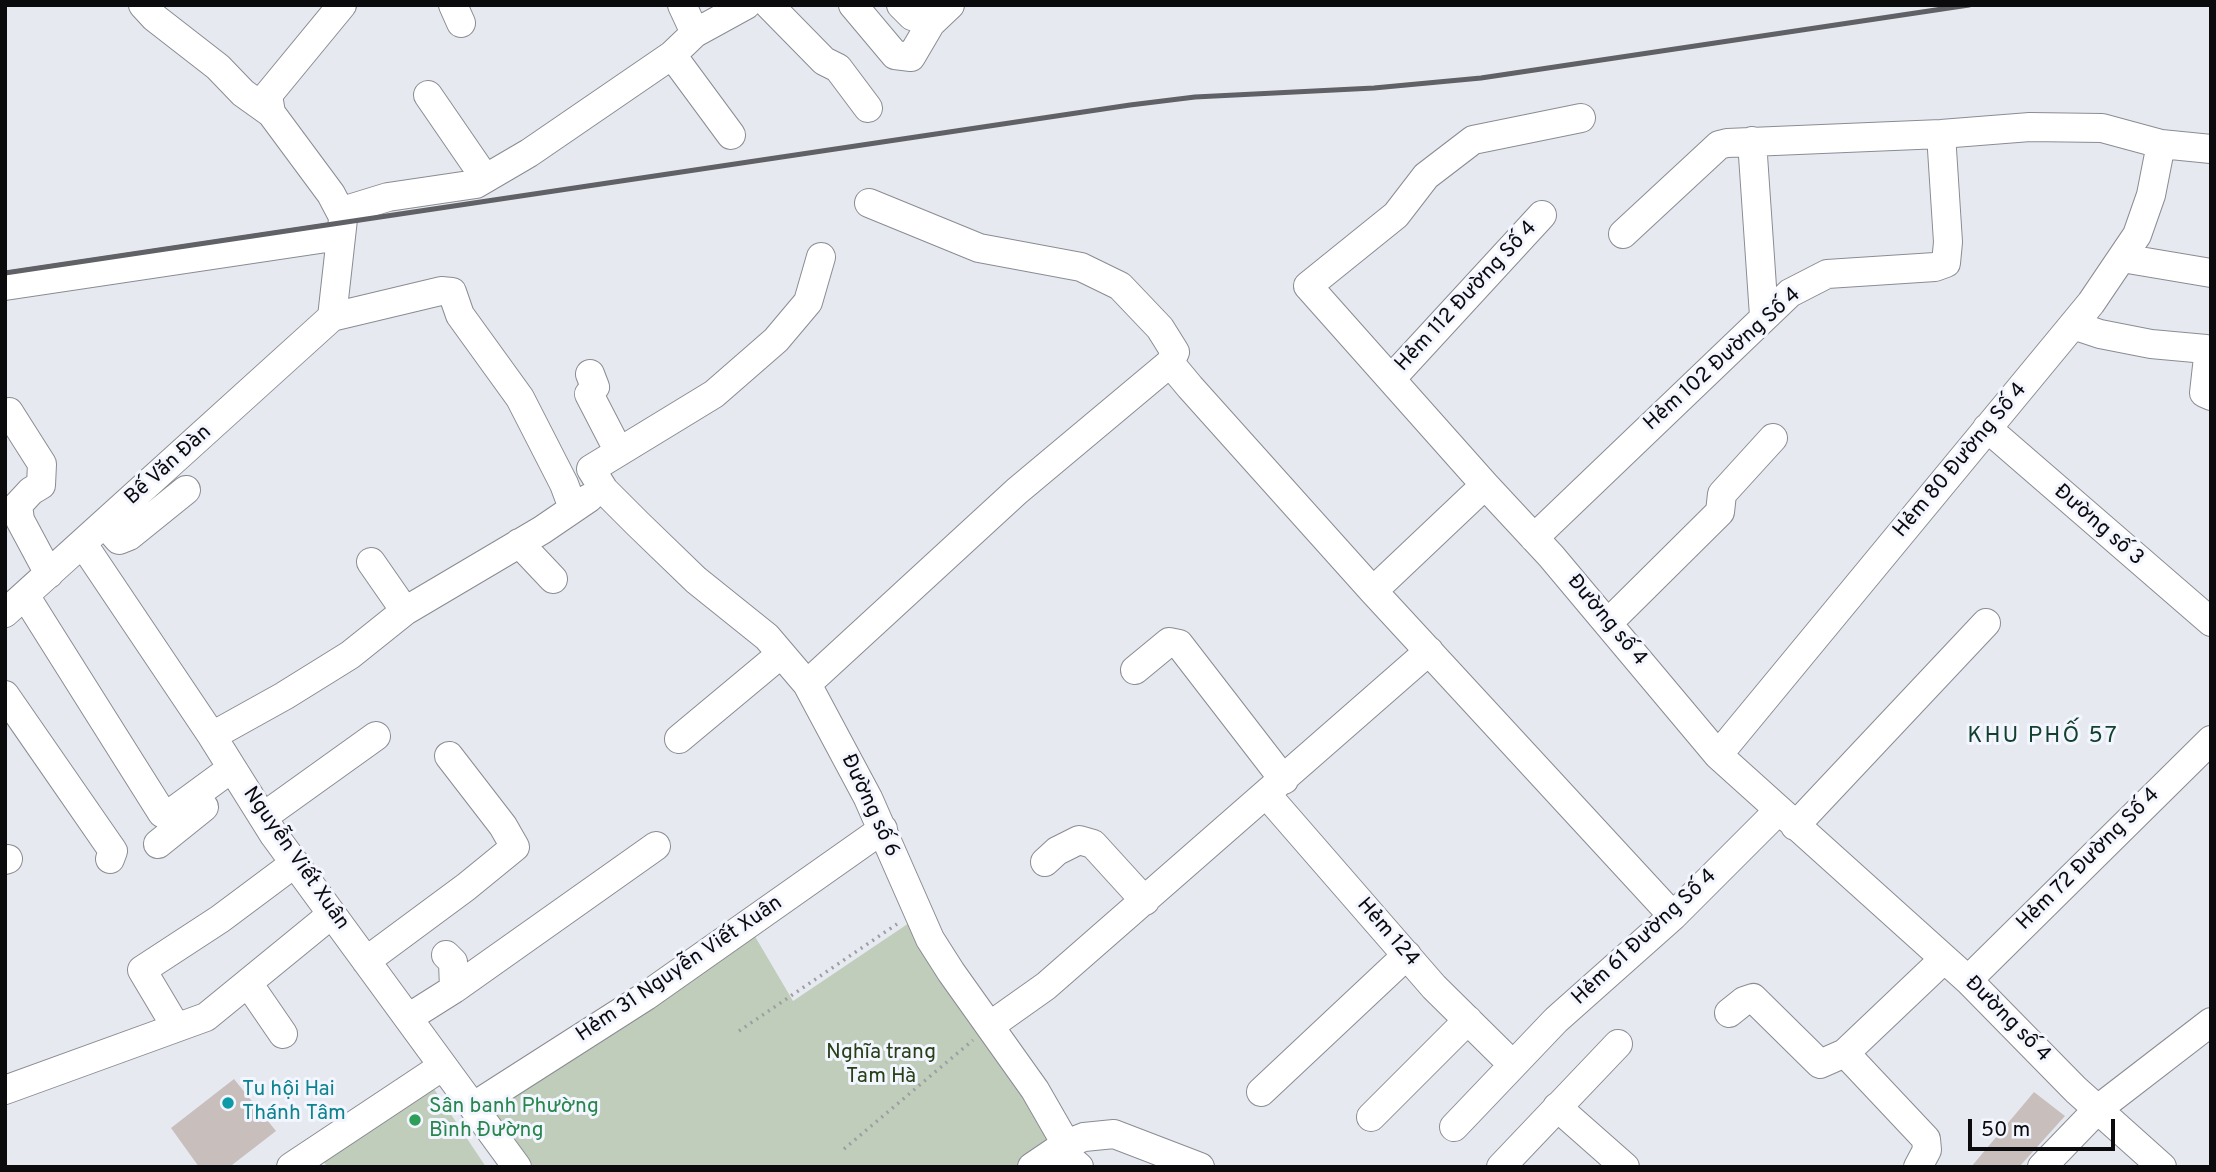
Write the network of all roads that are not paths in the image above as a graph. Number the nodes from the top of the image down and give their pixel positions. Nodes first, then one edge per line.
1 (142, 5) edge
2 (342, 5) edge
3 (682, 5) edge
4 (746, 5) edge
5 (769, 5) edge
6 (853, 5) edge
7 (901, 5) edge
8 (941, 14) edge
9 (695, 33) junction
10 (672, 55) junction
11 (428, 95) dead end
12 (868, 108) dead end
13 (271, 113) junction
14 (1581, 118) dead end
15 (1941, 134) junction
16 (731, 135) dead end
17 (1752, 142) junction
18 (2161, 144) junction
19 (2211, 149) edge
20 (485, 178) junction
21 (869, 203) dead end
22 (1542, 215) dead end
23 (341, 230) junction
24 (1623, 234) dead end
25 (821, 257) dead end
26 (2122, 258) junction
27 (2211, 273) edge
28 (5, 286) edge
29 (333, 313) junction
30 (1764, 316) junction
31 (2073, 325) junction
32 (1170, 363) junction
33 (590, 374) dead end
34 (1391, 379) junction
35 (2211, 396) edge
36 (9, 412) dead end
37 (1987, 428) junction
38 (1773, 438) dead end
39 (619, 452) junction
40 (1485, 485) junction
41 (604, 490) junction
42 (186, 491) dead end
43 (573, 508) junction
44 (105, 524) junction
45 (1534, 538) junction
46 (519, 543) junction
47 (83, 544) junction
48 (371, 562) dead end
49 (49, 574) junction
50 (553, 579) dead end
51 (1373, 592) junction
52 (12, 606) edge
53 (405, 611) junction
54 (2211, 622) edge
55 (1608, 623) junction
56 (1986, 623) dead end
57 (1429, 652) junction
58 (781, 654) junction
59 (1135, 670) dead end
60 (807, 684) junction
61 (5, 695) edge
62 (212, 736) junction
63 (376, 736) dead end
64 (679, 738) dead end
65 (2211, 740) edge
66 (1718, 755) junction
67 (449, 756) dead end
68 (236, 774) junction
69 (1275, 788) junction
70 (263, 817) junction
71 (1786, 818) junction
72 (883, 830) junction
73 (158, 844) dead end
74 (656, 846) dead end
75 (110, 859) dead end
76 (1045, 862) dead end
77 (295, 863) junction
78 (1145, 901) junction
79 (332, 914) junction
80 (1673, 916) junction
81 (446, 955) dead end
82 (1406, 955) junction
83 (1944, 959) junction
84 (366, 961) junction
85 (1968, 980) junction
86 (248, 983) junction
87 (454, 989) junction
88 (1729, 1013) dead end
89 (408, 1018) junction
90 (1468, 1020) junction
91 (2211, 1022) edge
92 (990, 1026) junction
93 (176, 1027) junction
94 (283, 1034) dead end
95 (1618, 1044) dead end
96 (1845, 1053) junction
97 (1513, 1065) junction
98 (447, 1071) junction
99 (5, 1090) edge
100 (1261, 1092) dead end
101 (474, 1107) junction
102 (1557, 1107) junction
103 (2098, 1109) junction
104 (1371, 1117) dead end
105 (1454, 1127) dead end
106 (1072, 1155) edge
107 (291, 1167) edge
108 (317, 1167) edge
109 (517, 1167) edge
110 (1032, 1167) edge
111 (1200, 1167) edge
112 (1501, 1167) edge
113 (1625, 1167) edge
114 (1918, 1167) edge
115 (2042, 1167) edge
116 (2162, 1167) edge

1 - 13 street
2 - 13 street
3 - 9 street
4 - 9 street
5 - 12 street
6 - 8 street
7 - 8 street
9 - 10 street
10 - 16 street
10 - 20 street
11 - 20 street
13 - 23 street
14 - 34 street, Đường số 4
15 - 17 street
15 - 18 street
15 - 30 street, Hẻm 102 Đường Số 4
17 - 24 street
17 - 30 street
18 - 19 street
18 - 26 street, Hẻm 80 Đường Số 4
20 - 23 street
21 - 32 street
22 - 34 street, Hẻm 112 Đường Số 4
23 - 28 street
23 - 29 street
25 - 39 street
26 - 27 street
26 - 31 street, Hẻm 80 Đường Số 4
29 - 43 street
29 - 44 street, Bế Văn Đàn
30 - 45 street, Hẻm 102 Đường Số 4
31 - 35 street
31 - 37 street, Hẻm 80 Đường Số 4
32 - 51 street
32 - 60 street
33 - 39 street
34 - 40 street, Đường số 4
36 - 49 street
37 - 54 street, Đường số 3
37 - 66 street, Hẻm 80 Đường Số 4
38 - 55 street
39 - 41 street
40 - 45 street, Đường số 4
40 - 51 street
41 - 43 street
41 - 58 street, Đường số 6
42 - 44 street
43 - 46 street
44 - 47 street, Bế Văn Đàn
45 - 55 street, Đường số 4
46 - 50 street
46 - 53 street
47 - 49 street, Bế Văn Đàn
47 - 62 street, Nguyễn Viết Xuân
48 - 53 street
49 - 52 street, Bế Văn Đàn
51 - 57 street
52 - 68 street
53 - 62 street
55 - 66 street, Đường số 4
56 - 71 street, Hẻm 61 Đường Số 4
57 - 69 street
57 - 80 street
58 - 60 street, Đường số 6
58 - 64 street
59 - 69 street, Hẻm 124
60 - 72 street, Đường số 6
61 - 75 street
62 - 68 street, Nguyễn Viết Xuân
63 - 70 street
65 - 85 street, Hẻm 72 Đường Số 4
66 - 71 street, Đường số 4
67 - 84 street
68 - 70 street, Nguyễn Viết Xuân
68 - 73 street
69 - 78 street
69 - 82 street, Hẻm 124
70 - 77 street, Nguyễn Viết Xuân
71 - 80 street, Hẻm 61 Đường Số 4
71 - 83 street, Đường số 4
72 - 92 street, Đường số 6
72 - 101 street, Hẻm 31 Nguyễn Viết Xuân
74 - 87 street
76 - 78 street
77 - 79 street, Nguyễn Viết Xuân
77 - 93 street
78 - 92 street
79 - 84 street, Nguyễn Viết Xuân
79 - 86 street
80 - 97 street, Hẻm 61 Đường Số 4
81 - 87 street
82 - 90 street, Hẻm 124
82 - 100 street
83 - 85 street, Đường số 4
83 - 96 street
84 - 89 street, Nguyễn Viết Xuân
85 - 103 street, Đường số 4
86 - 93 street
86 - 94 street
87 - 89 street
88 - 96 street
89 - 98 street, Nguyễn Viết Xuân
90 - 97 street, Hẻm 124
90 - 104 street
91 - 103 street
92 - 106 street, Đường số 6
93 - 99 street
95 - 102 street
96 - 114 street
97 - 105 street, Hẻm 61 Đường Số 4
98 - 101 street, Nguyễn Viết Xuân
98 - 107 street
98 - 108 street
101 - 109 street, Nguyễn Viết Xuân
102 - 112 street
102 - 113 street
103 - 115 street
103 - 116 street, Đường số 4
106 - 110 street
106 - 111 street

